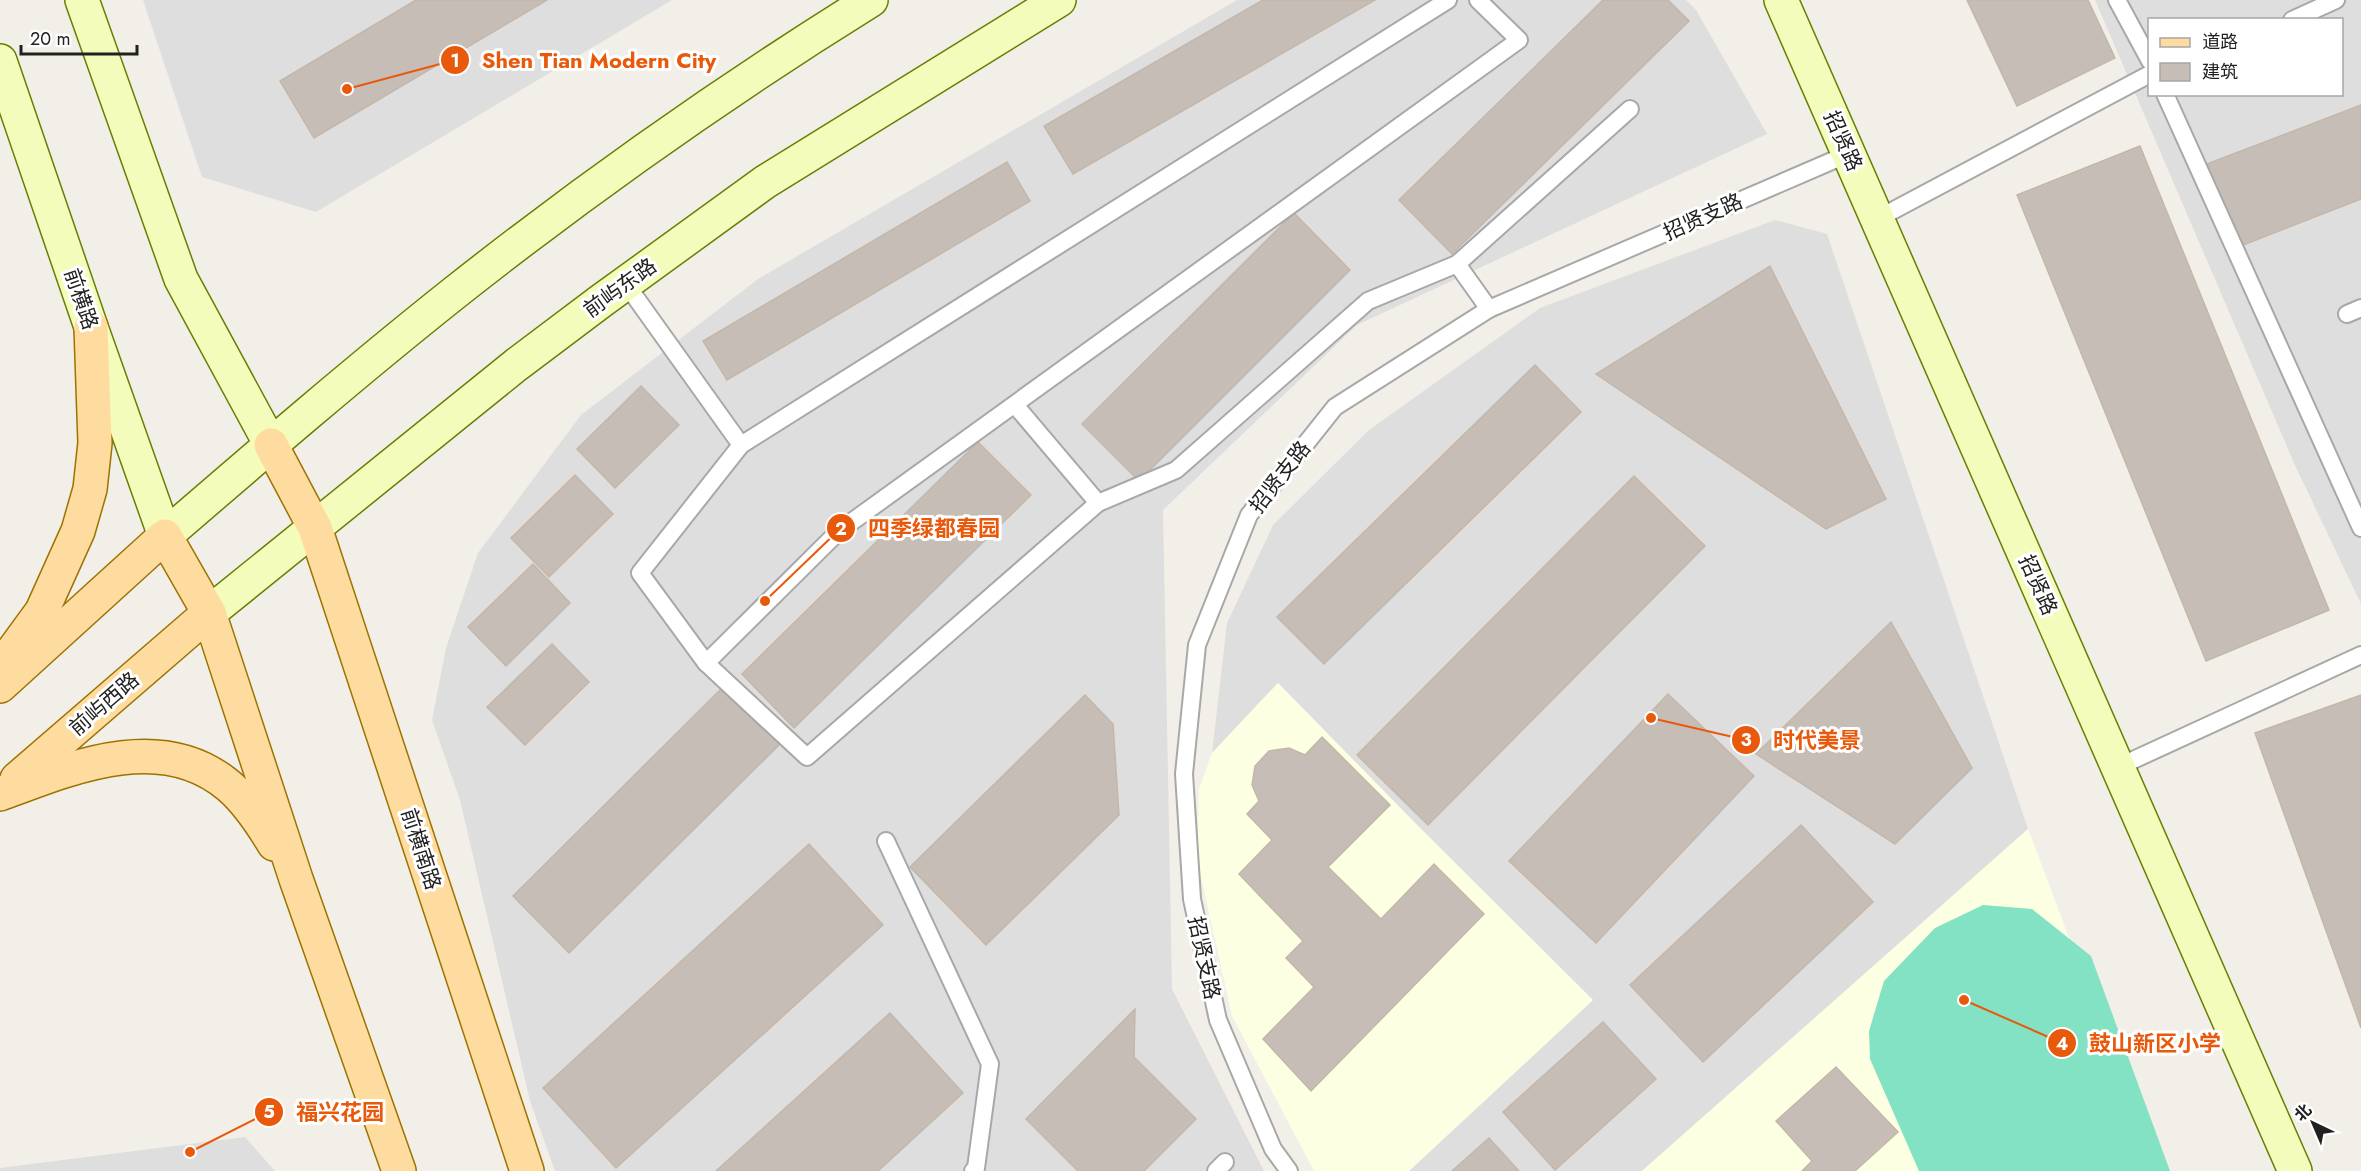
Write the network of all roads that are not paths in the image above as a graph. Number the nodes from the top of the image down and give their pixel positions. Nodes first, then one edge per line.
1 (82, 0) edge
2 (871, 0) edge
3 (1059, 0) edge
4 (1448, 0) edge
5 (1478, 0) edge
6 (1781, 0) edge
7 (2116, 0) edge
8 (2336, 0) edge
9 (2296, 18) edge
10 (2148, 57) edge
11 (0, 61) edge
12 (2148, 75) edge
13 (2166, 96) edge
14 (1630, 110) dead end
15 (1848, 154) junction
16 (1877, 219) junction
17 (1457, 264) junction
18 (626, 284) junction
19 (1489, 309) junction
20 (91, 327) junction
21 (1015, 405) junction
22 (271, 445) junction
23 (741, 445) junction
24 (1098, 503) junction
25 (315, 528) junction
26 (2361, 528) edge
27 (165, 536) junction
28 (209, 613) junction
29 (2361, 655) edge
30 (706, 663) junction
31 (0, 666) edge
32 (0, 686) edge
33 (2118, 767) junction
34 (0, 794) edge
35 (886, 841) dead end
36 (296, 879) junction
37 (975, 1170) edge
38 (399, 1171) edge
39 (527, 1171) edge
40 (1289, 1171) edge
41 (2295, 1171) edge

1 - 22 main road
2 - 22 main road
3 - 18 main road, 前屿东路
4 - 23 lane
5 - 21 lane
6 - 15 main road, 招贤路
7 - 10 lane
8 - 9 lane
11 - 20 main road, 前横路
12 - 16 lane
13 - 26 lane
14 - 17 lane
15 - 16 main road, 招贤路
15 - 19 lane, 招贤支路
16 - 33 main road, 招贤路
17 - 19 lane
17 - 24 lane
18 - 23 lane
18 - 25 main road, 前屿东路
19 - 40 lane, 招贤支路
20 - 27 main road, 前横路
20 - 31 main road
21 - 24 lane
21 - 30 lane
22 - 25 main road, 前横南路
22 - 27 main road
23 - 30 lane
24 - 30 lane
25 - 28 main road, 前屿东路
25 - 39 main road, 前横南路
27 - 28 main road
27 - 32 main road
28 - 34 main road, 前屿西路
28 - 36 main road
29 - 33 lane
33 - 41 main road, 招贤路
34 - 36 main road
35 - 37 lane
36 - 38 main road

